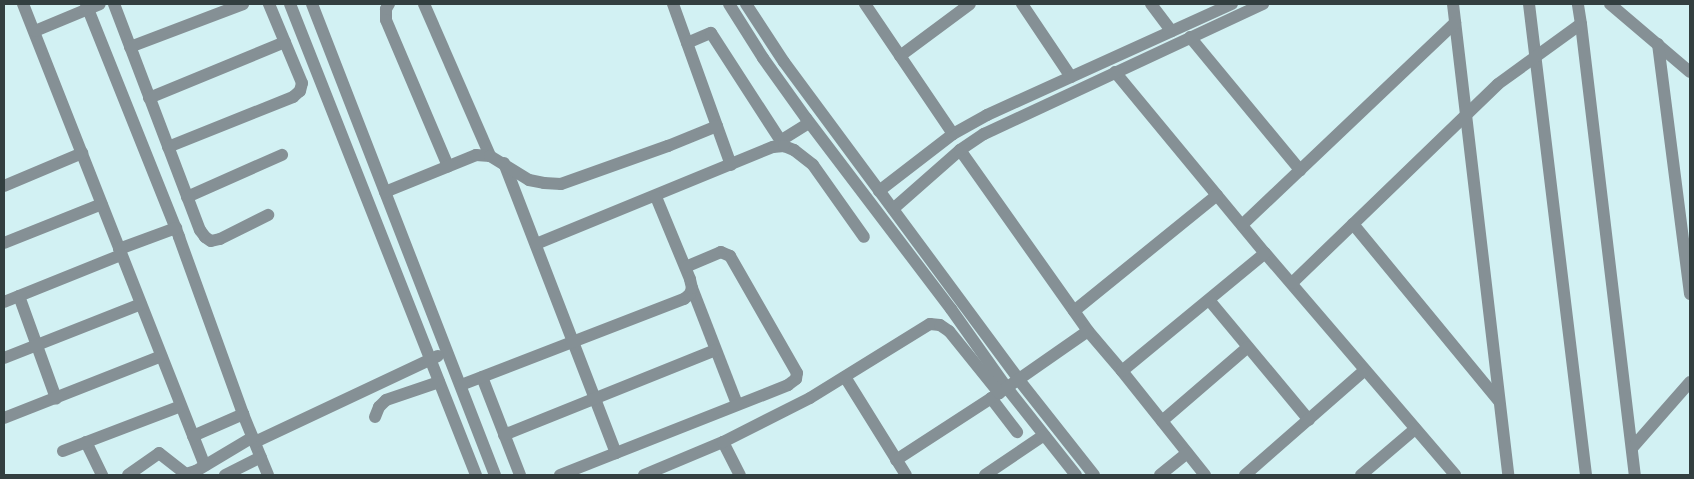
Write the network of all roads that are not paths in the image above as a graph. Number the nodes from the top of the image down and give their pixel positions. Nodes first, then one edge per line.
1 (23, 4) edge
2 (114, 4) edge
3 (243, 4) edge
4 (269, 4) edge
5 (290, 4) edge
6 (312, 4) edge
7 (389, 4) edge
8 (424, 4) edge
9 (673, 4) edge
10 (729, 4) edge
11 (746, 4) edge
12 (970, 4) edge
13 (1022, 4) edge
14 (1150, 4) edge
15 (1232, 4) edge
16 (1263, 4) edge
17 (1453, 4) edge
18 (1529, 4) edge
19 (1578, 4) edge
20 (1610, 4) edge
21 (868, 5) edge
22 (91, 6) edge
23 (1455, 23) junction
24 (1581, 24) junction
25 (34, 31) junction
26 (1171, 32) junction
27 (1190, 37) junction
28 (285, 42) junction
29 (687, 42) junction
30 (1658, 44) junction
31 (130, 48) junction
32 (900, 56) junction
33 (1535, 58) junction
34 (1114, 72) junction
35 (1690, 72) edge
36 (1071, 77) junction
37 (149, 98) junction
38 (1466, 114) junction
39 (809, 122) junction
40 (716, 126) junction
41 (953, 134) junction
42 (782, 144) junction
43 (168, 147) junction
44 (960, 150) junction
45 (82, 153) junction
46 (282, 155) dead end
47 (490, 156) junction
48 (504, 163) junction
49 (731, 165) junction
50 (448, 166) junction
51 (1300, 170) junction
52 (4, 186) edge
53 (384, 192) junction
54 (880, 192) junction
55 (1217, 195) junction
56 (187, 197) junction
57 (656, 197) junction
58 (102, 204) junction
59 (893, 209) junction
60 (268, 215) dead end
61 (1353, 224) junction
62 (1242, 225) junction
63 (176, 228) junction
64 (864, 237) dead end
65 (4, 243) edge
66 (536, 244) junction
67 (120, 252) junction
68 (1265, 253) junction
69 (686, 268) junction
70 (1292, 283) junction
71 (692, 288) junction
72 (1690, 294) edge
73 (19, 296) junction
74 (1209, 300) junction
75 (4, 302) edge
76 (141, 304) junction
77 (951, 308) junction
78 (1074, 311) junction
79 (930, 324) junction
80 (1088, 331) junction
81 (574, 341) junction
82 (36, 345) junction
83 (1248, 346) junction
84 (715, 350) junction
85 (448, 351) junction
86 (161, 356) junction
87 (4, 358) edge
88 (431, 359) junction
89 (1366, 370) junction
90 (1122, 371) junction
91 (482, 377) junction
92 (845, 377) junction
93 (1019, 380) junction
94 (439, 382) junction
95 (1690, 382) edge
96 (461, 385) junction
97 (999, 393) junction
98 (56, 398) junction
99 (596, 398) junction
100 (1499, 402) junction
101 (738, 404) junction
102 (181, 406) junction
103 (243, 414) junction
104 (4, 418) edge
105 (375, 418) dead end
106 (1309, 420) junction
107 (1162, 421) junction
108 (1415, 428) junction
109 (1018, 432) dead end
110 (504, 435) junction
111 (193, 436) junction
112 (1044, 436) junction
113 (254, 440) junction
114 (86, 442) junction
115 (723, 442) junction
116 (1632, 448) junction
117 (63, 451) dead end
118 (616, 453) junction
119 (1187, 453) junction
120 (261, 457) junction
121 (896, 460) junction
122 (211, 462) junction
123 (186, 474) edge
124 (102, 475) edge
125 (128, 475) edge
126 (224, 475) edge
127 (268, 475) edge
128 (476, 475) edge
129 (495, 475) edge
130 (520, 475) edge
131 (560, 475) edge
132 (644, 475) edge
133 (740, 475) edge
134 (906, 475) edge
135 (985, 475) edge
136 (1076, 475) edge
137 (1094, 475) edge
138 (1160, 475) edge
139 (1205, 475) edge
140 (1246, 475) edge
141 (1361, 475) edge
142 (1455, 475) edge
143 (1508, 475) edge
144 (1586, 475) edge
145 (1635, 475) edge

1 - 25 street
2 - 31 street
3 - 31 street
4 - 28 street
5 - 88 street
6 - 53 street
7 - 50 street
8 - 47 street
9 - 29 street
10 - 39 street
11 - 54 street
12 - 32 street
13 - 36 street
14 - 26 street
15 - 26 street
16 - 27 street
17 - 23 street
18 - 33 street
19 - 24 street
20 - 30 street
21 - 32 street
22 - 25 street
22 - 63 street
23 - 38 street
23 - 51 street
24 - 33 street
24 - 116 street
25 - 45 street
26 - 36 street
27 - 34 street
27 - 51 street
28 - 37 street
28 - 43 street
29 - 40 street
29 - 42 street
30 - 35 street
30 - 72 street
31 - 37 street
32 - 41 street
33 - 38 street
33 - 144 street
34 - 44 street
34 - 55 street
36 - 41 street
37 - 43 street
38 - 61 street
38 - 100 street
39 - 42 street
39 - 77 street
40 - 48 street
40 - 49 street
41 - 54 street
42 - 49 street
42 - 64 street
43 - 56 street
44 - 59 street
44 - 78 street
45 - 52 street
45 - 58 street
46 - 56 street
47 - 48 street
47 - 50 street
48 - 66 street
49 - 57 street
50 - 53 street
51 - 62 street
53 - 85 street
54 - 59 street
55 - 62 street
55 - 78 street
56 - 60 street
57 - 66 street
57 - 69 street
58 - 65 street
58 - 67 street
59 - 93 street
61 - 70 street
61 - 100 street
62 - 68 street
63 - 67 street
63 - 103 street
66 - 81 street
67 - 73 street
67 - 76 street
68 - 70 street
68 - 74 street
69 - 71 street
69 - 101 street
70 - 89 street
71 - 81 street
71 - 84 street
73 - 75 street
73 - 82 street
74 - 83 street
74 - 90 street
76 - 82 street
76 - 86 street
77 - 79 street
77 - 97 street
78 - 80 street
79 - 92 street
79 - 97 street
80 - 90 street
80 - 93 street
81 - 91 street
81 - 99 street
82 - 87 street
82 - 98 street
83 - 106 street
83 - 107 street
84 - 99 street
84 - 101 street
85 - 88 street
85 - 96 street
86 - 98 street
86 - 102 street
88 - 94 street
88 - 113 street
89 - 106 street
89 - 108 street
90 - 107 street
91 - 96 street
91 - 110 street
92 - 115 street
92 - 121 street
93 - 97 street
93 - 137 street
94 - 105 street
94 - 128 street
95 - 116 street
96 - 129 street
97 - 109 street
97 - 112 street
97 - 121 street
98 - 104 street
99 - 110 street
99 - 118 street
100 - 143 street
101 - 118 street
102 - 111 street
102 - 114 street
103 - 111 street
103 - 113 street
106 - 140 street
107 - 119 street
108 - 141 street
108 - 142 street
110 - 130 street
111 - 122 street
112 - 135 street
112 - 136 street
113 - 120 street
113 - 122 street
114 - 117 street
114 - 124 street
115 - 132 street
115 - 133 street
116 - 145 street
118 - 131 street
119 - 138 street
119 - 139 street
120 - 126 street
120 - 127 street
121 - 134 street
122 - 123 street
122 - 126 street
123 - 125 street

